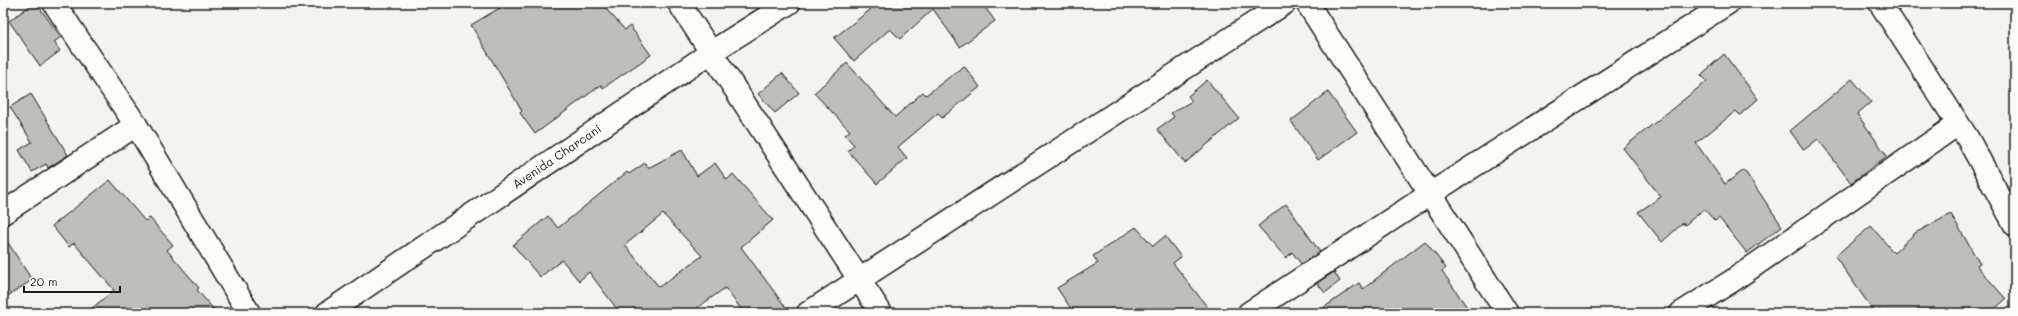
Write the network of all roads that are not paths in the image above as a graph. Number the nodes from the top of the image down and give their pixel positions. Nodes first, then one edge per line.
1 (54, 3) edge
2 (679, 3) edge
3 (789, 3) edge
4 (1285, 3) edge
5 (1307, 3) edge
6 (1728, 3) edge
7 (1880, 3) edge
8 (710, 53) junction
9 (1958, 124) junction
10 (136, 125) junction
11 (1430, 194) junction
12 (3, 213) edge
13 (2015, 224) edge
14 (860, 279) junction
15 (249, 313) edge
16 (327, 313) edge
17 (808, 313) edge
18 (881, 313) edge
19 (1249, 313) edge
20 (1507, 313) edge
21 (1681, 313) edge

1 - 10 street
2 - 8 street
3 - 8 street, Avenida Charcani
4 - 14 street
5 - 11 street
6 - 11 street
7 - 9 street
8 - 14 street
8 - 16 street, Avenida Charcani
9 - 13 street
9 - 21 street
10 - 12 street
10 - 15 street
11 - 19 street
11 - 20 street
14 - 17 street
14 - 18 street

